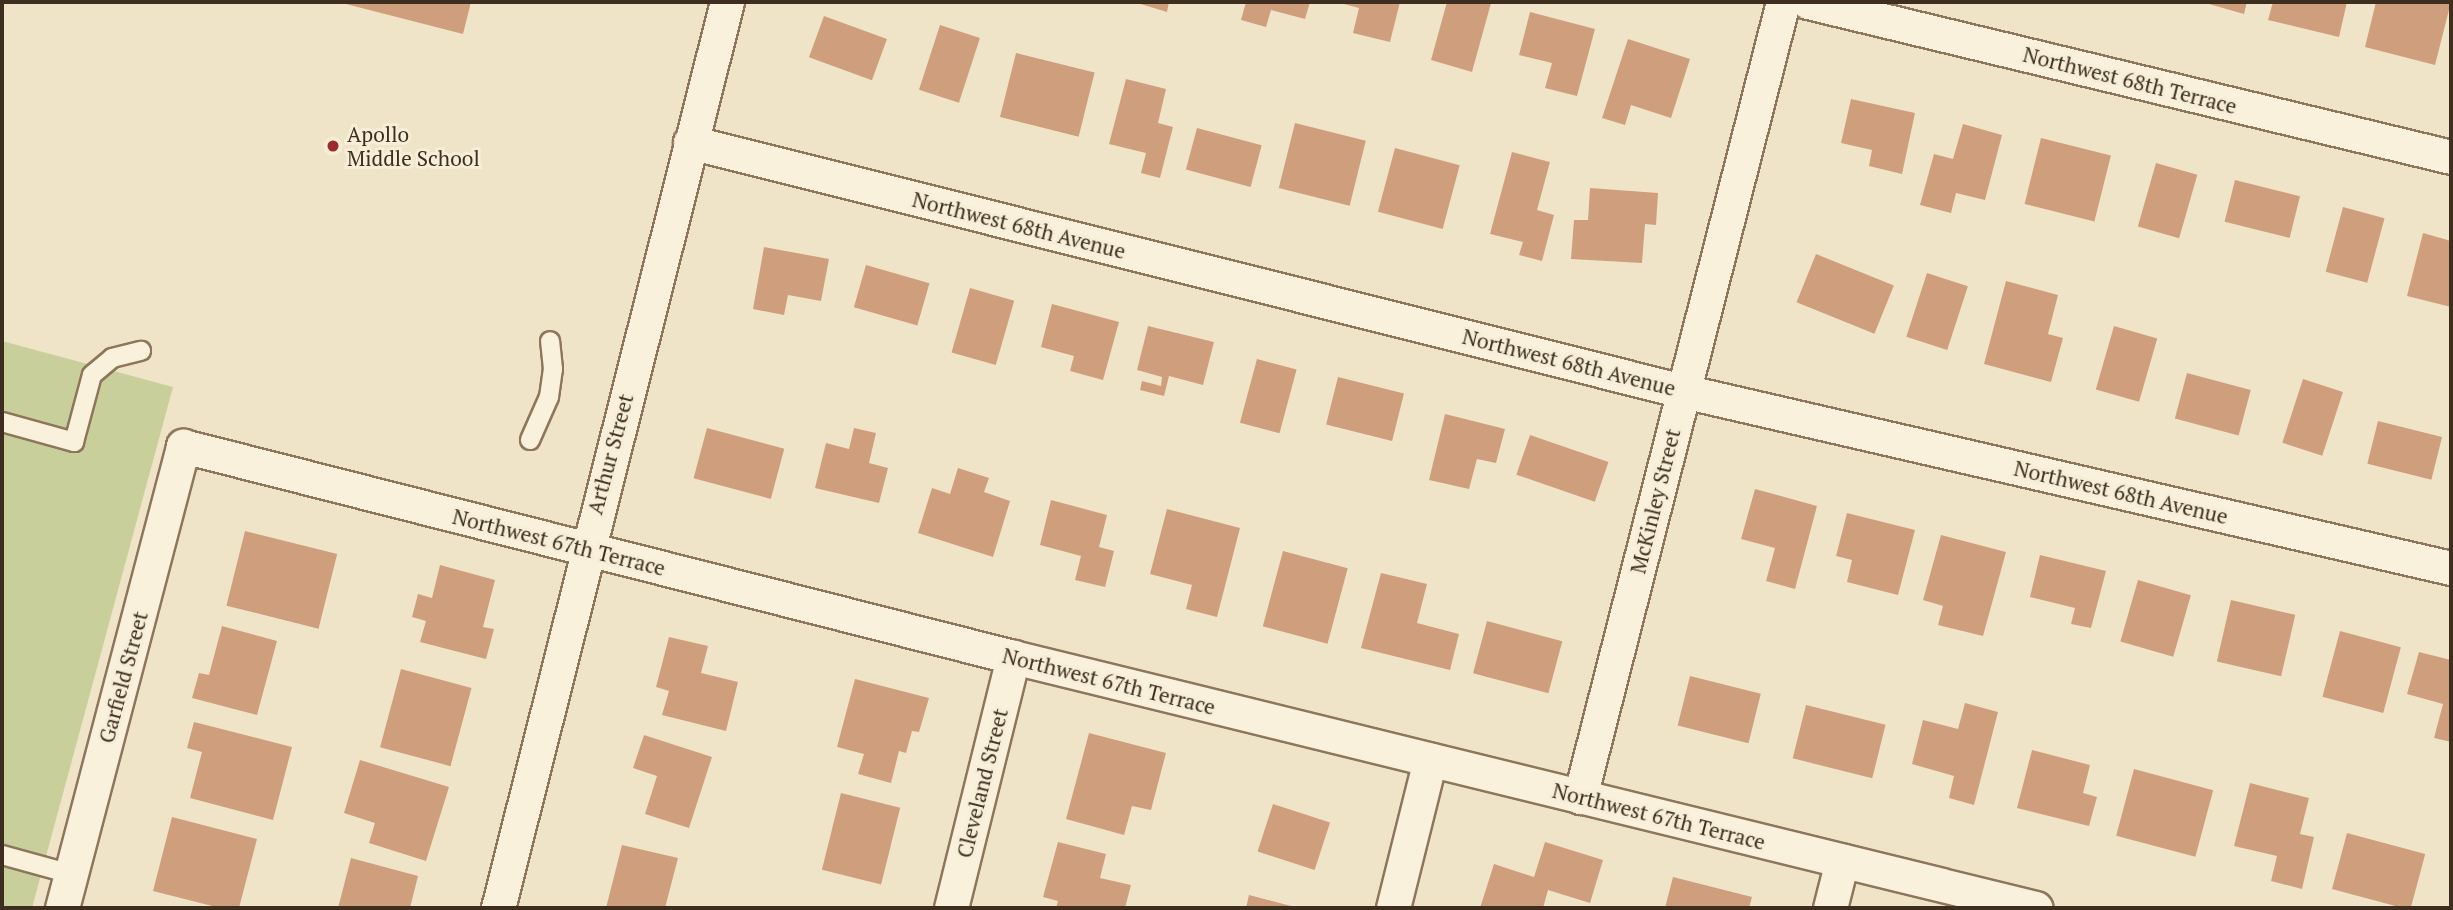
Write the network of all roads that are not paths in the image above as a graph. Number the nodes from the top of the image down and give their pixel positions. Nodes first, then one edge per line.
1 (727, 2) edge
2 (1783, 2) edge
3 (1808, 2) edge
4 (690, 142) junction
5 (2451, 157) edge
6 (550, 341) dead end
7 (141, 351) dead end
8 (1683, 391) junction
9 (2, 422) edge
10 (530, 440) dead end
11 (184, 446) joint
12 (586, 549) junction
13 (2451, 568) edge
14 (1013, 657) junction
15 (1430, 760) junction
16 (1580, 797) junction
17 (2, 855) edge
18 (1842, 861) junction
19 (71, 874) junction
20 (62, 908) edge
21 (498, 908) edge
22 (951, 908) edge
23 (1393, 908) edge
24 (1830, 908) edge
25 (2036, 908) edge

1 - 4 street, Arthur Street
2 - 8 street, McKinley Street
3 - 5 street, Northwest 68th Terrace
4 - 8 street, Northwest 68th Avenue
4 - 12 street, Arthur Street
6 - 10 lane
7 - 9 lane
8 - 13 street, Northwest 68th Avenue
8 - 16 street, McKinley Street
11 - 12 street, Northwest 67th Terrace
11 - 19 street, Garfield Street
12 - 14 street, Northwest 67th Terrace
12 - 21 street, Arthur Street
14 - 15 street, Northwest 67th Terrace
14 - 22 street, Cleveland Street
15 - 16 street, Northwest 67th Terrace
15 - 23 street
16 - 18 street, Northwest 67th Terrace
17 - 19 lane
18 - 24 street
18 - 25 street, Northwest 67th Terrace
19 - 20 street, Garfield Street

